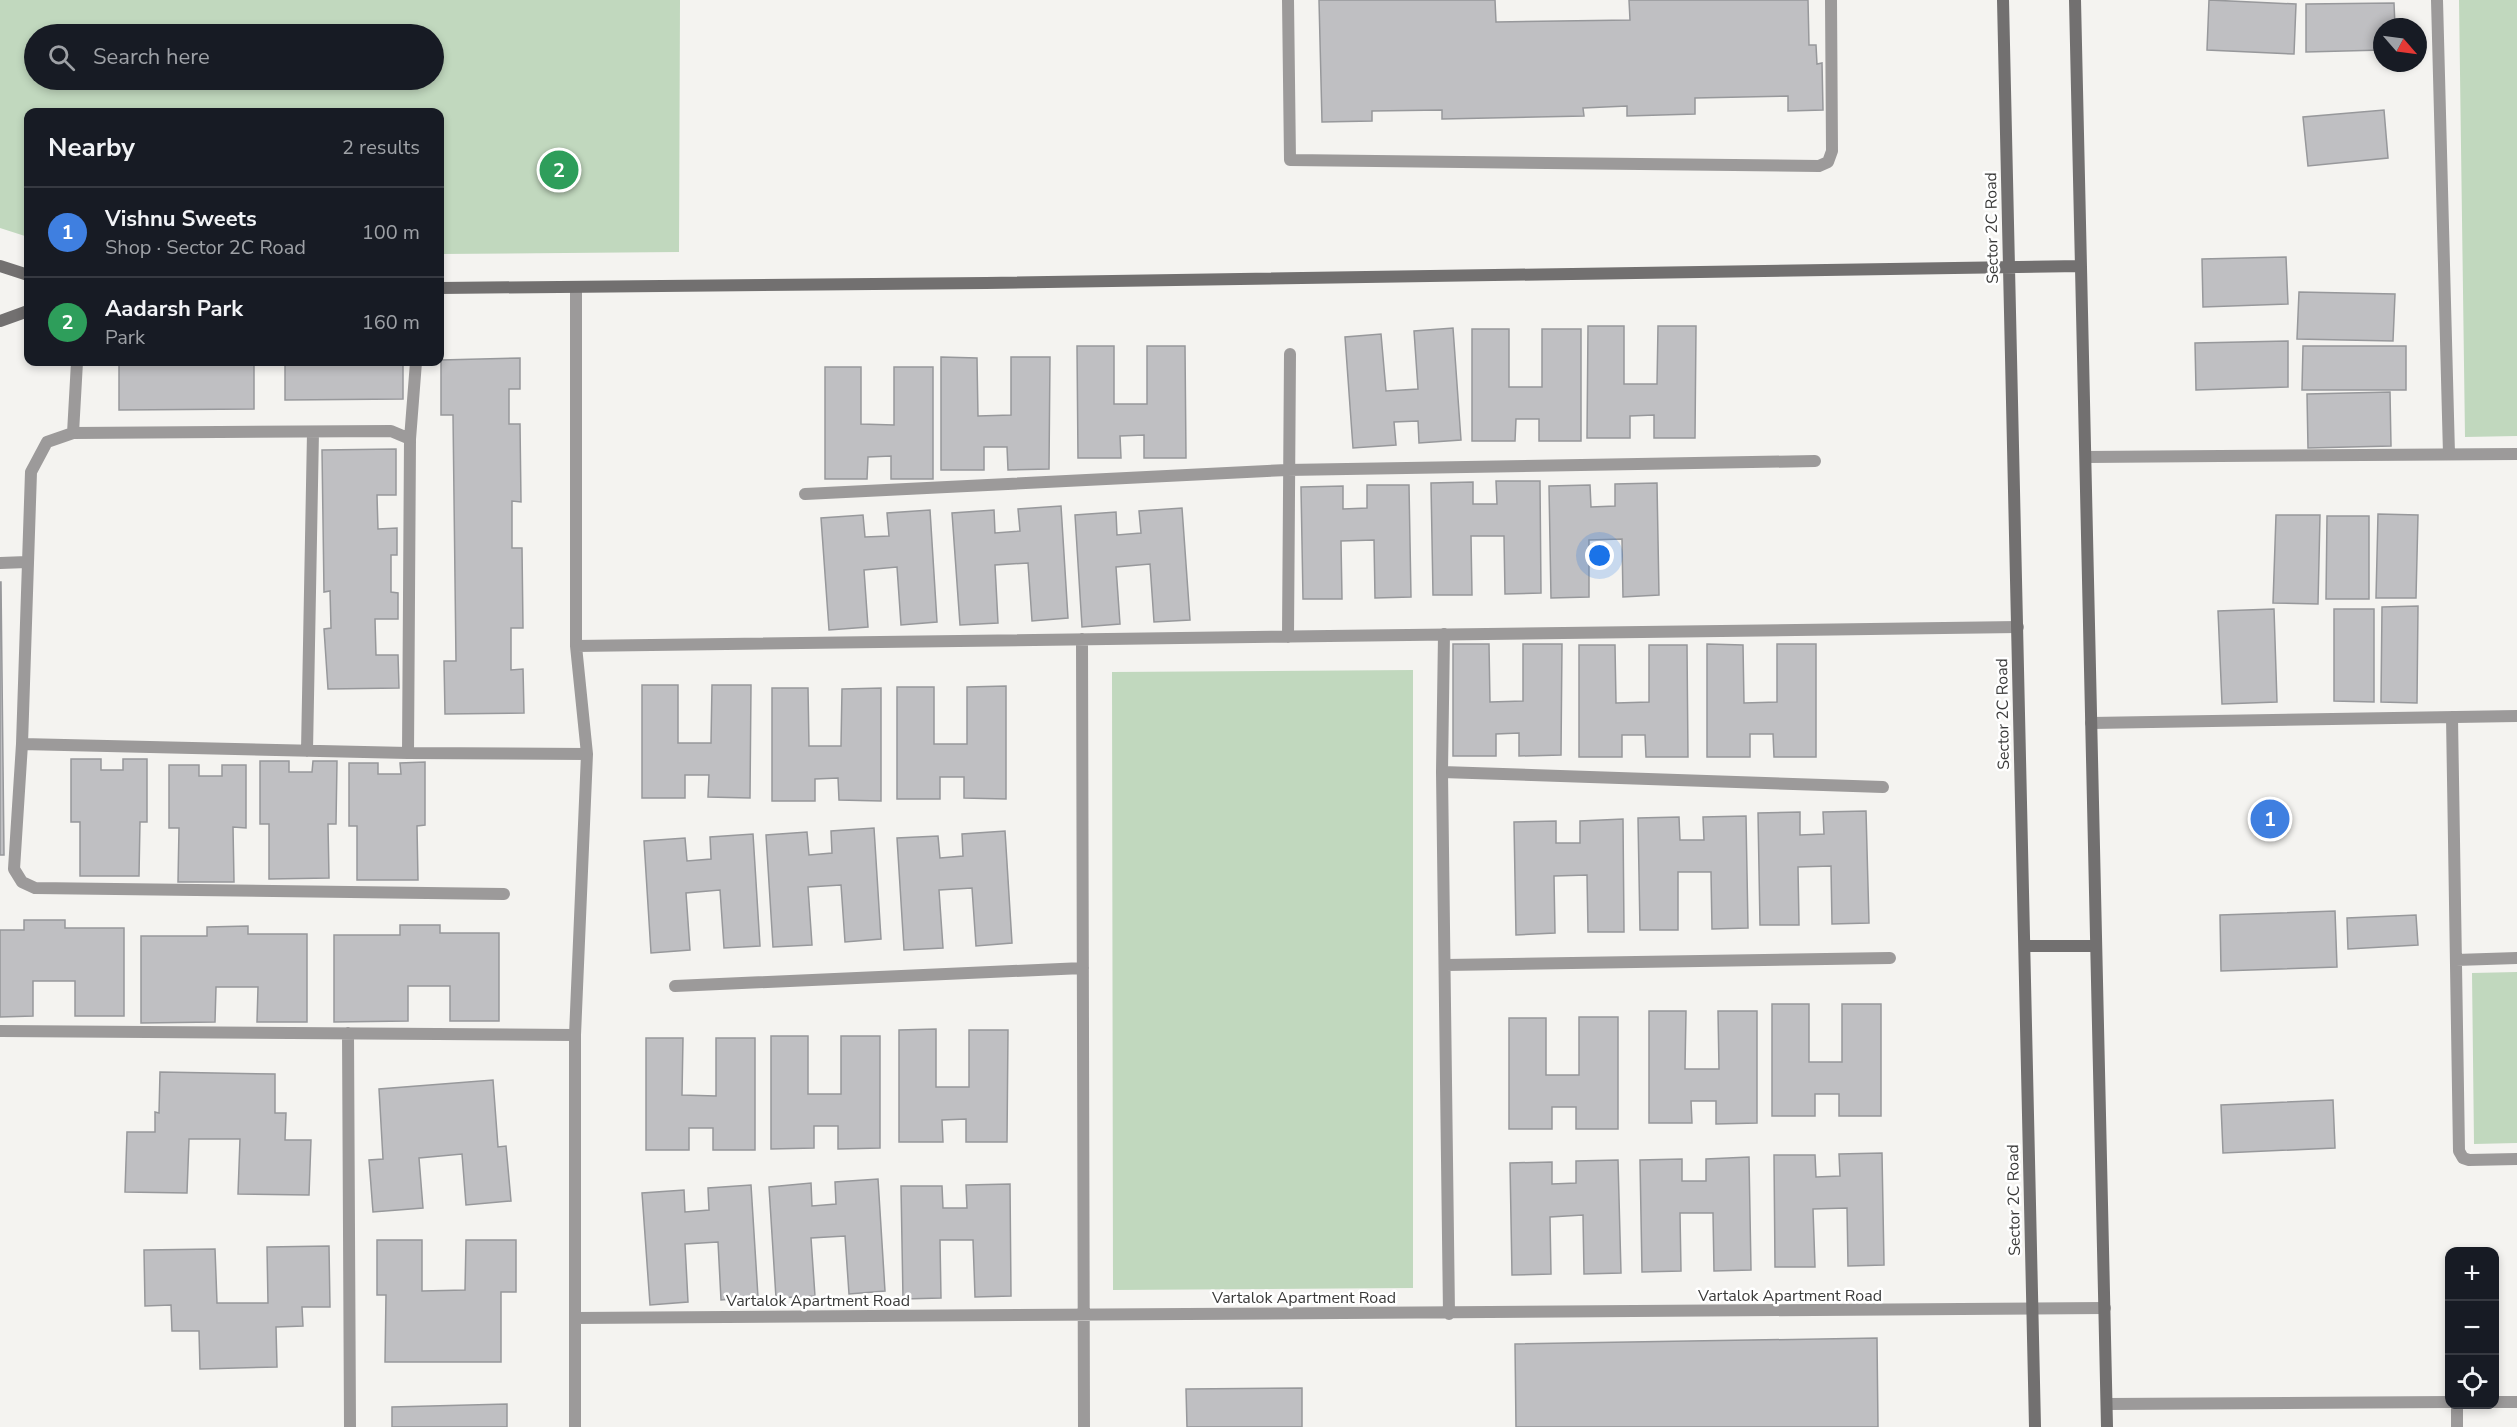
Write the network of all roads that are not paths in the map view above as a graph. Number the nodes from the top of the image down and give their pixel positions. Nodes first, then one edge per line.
1 (1287, 0) edge
2 (1831, 0) edge
3 (2003, 0) edge
4 (2075, 0) edge
5 (2437, 0) edge
6 (0, 266) edge
7 (2081, 266) junction
8 (2009, 267) junction
9 (24, 274) edge
10 (576, 287) junction
11 (444, 288) edge
12 (24, 312) edge
13 (0, 321) edge
14 (1290, 354) dead end
15 (77, 366) edge
16 (416, 366) edge
17 (313, 432) junction
18 (73, 434) junction
19 (410, 439) junction
20 (2449, 454) junction
21 (2517, 454) edge
22 (2086, 457) junction
23 (1815, 461) dead end
24 (1287, 470) junction
25 (805, 494) dead end
26 (27, 562) junction
27 (0, 563) edge
28 (2018, 627) junction
29 (1443, 634) junction
30 (1288, 637) junction
31 (1082, 639) junction
32 (576, 646) junction
33 (2517, 716) edge
34 (2452, 717) junction
35 (2091, 723) junction
36 (22, 744) junction
37 (307, 750) junction
38 (408, 753) junction
39 (587, 754) junction
40 (1442, 772) junction
41 (1883, 786) dead end
42 (504, 894) dead end
43 (2025, 946) junction
44 (2097, 946) junction
45 (1890, 958) dead end
46 (2517, 958) edge
47 (2456, 960) junction
48 (1446, 965) junction
49 (1083, 968) junction
50 (675, 986) dead end
51 (0, 1031) edge
52 (348, 1033) junction
53 (575, 1035) junction
54 (2517, 1159) edge
55 (2105, 1308) junction
56 (2033, 1311) junction
57 (1449, 1314) junction
58 (1084, 1316) junction
59 (575, 1318) junction
60 (2445, 1402) edge
61 (2499, 1402) edge
62 (2517, 1402) edge
63 (2107, 1404) junction
64 (2457, 1409) edge
65 (350, 1427) edge
66 (575, 1427) edge
67 (1084, 1427) edge
68 (2035, 1427) edge
69 (2107, 1427) edge
70 (2457, 1427) edge

1 - 2 street
3 - 8 street, Sector 2C Road
4 - 7 street
5 - 20 street
6 - 9 street
7 - 8 street
7 - 22 street
8 - 10 street
8 - 28 street, Sector 2C Road
10 - 11 street
10 - 32 street
12 - 13 street
14 - 24 street
15 - 18 street
16 - 19 street
17 - 18 street
17 - 19 street
17 - 37 street
18 - 26 street
19 - 38 street
20 - 21 street
20 - 22 street
22 - 35 street
23 - 24 street
24 - 25 street
24 - 30 street
26 - 27 street
26 - 36 street
28 - 29 street
28 - 43 street, Sector 2C Road
29 - 30 street
29 - 40 street
30 - 31 street
31 - 32 street
31 - 49 street
32 - 39 street
33 - 34 street
34 - 35 street
34 - 47 street
35 - 44 street
36 - 37 street
36 - 42 street
37 - 38 street
38 - 39 street
39 - 53 street
40 - 41 street
40 - 48 street
43 - 44 street
43 - 56 street, Sector 2C Road
44 - 55 street
45 - 48 street
46 - 47 street
47 - 54 street
48 - 57 street
49 - 50 street
49 - 58 street
51 - 52 street
52 - 53 street
52 - 65 street
53 - 59 street
55 - 56 street, Vartalok Apartment Road
55 - 63 street
56 - 57 street, Vartalok Apartment Road
56 - 68 street, Sector 2C Road
57 - 58 street, Vartalok Apartment Road
58 - 59 street, Vartalok Apartment Road
58 - 67 street
59 - 66 street
60 - 63 street
61 - 62 street
63 - 69 street
64 - 70 street

